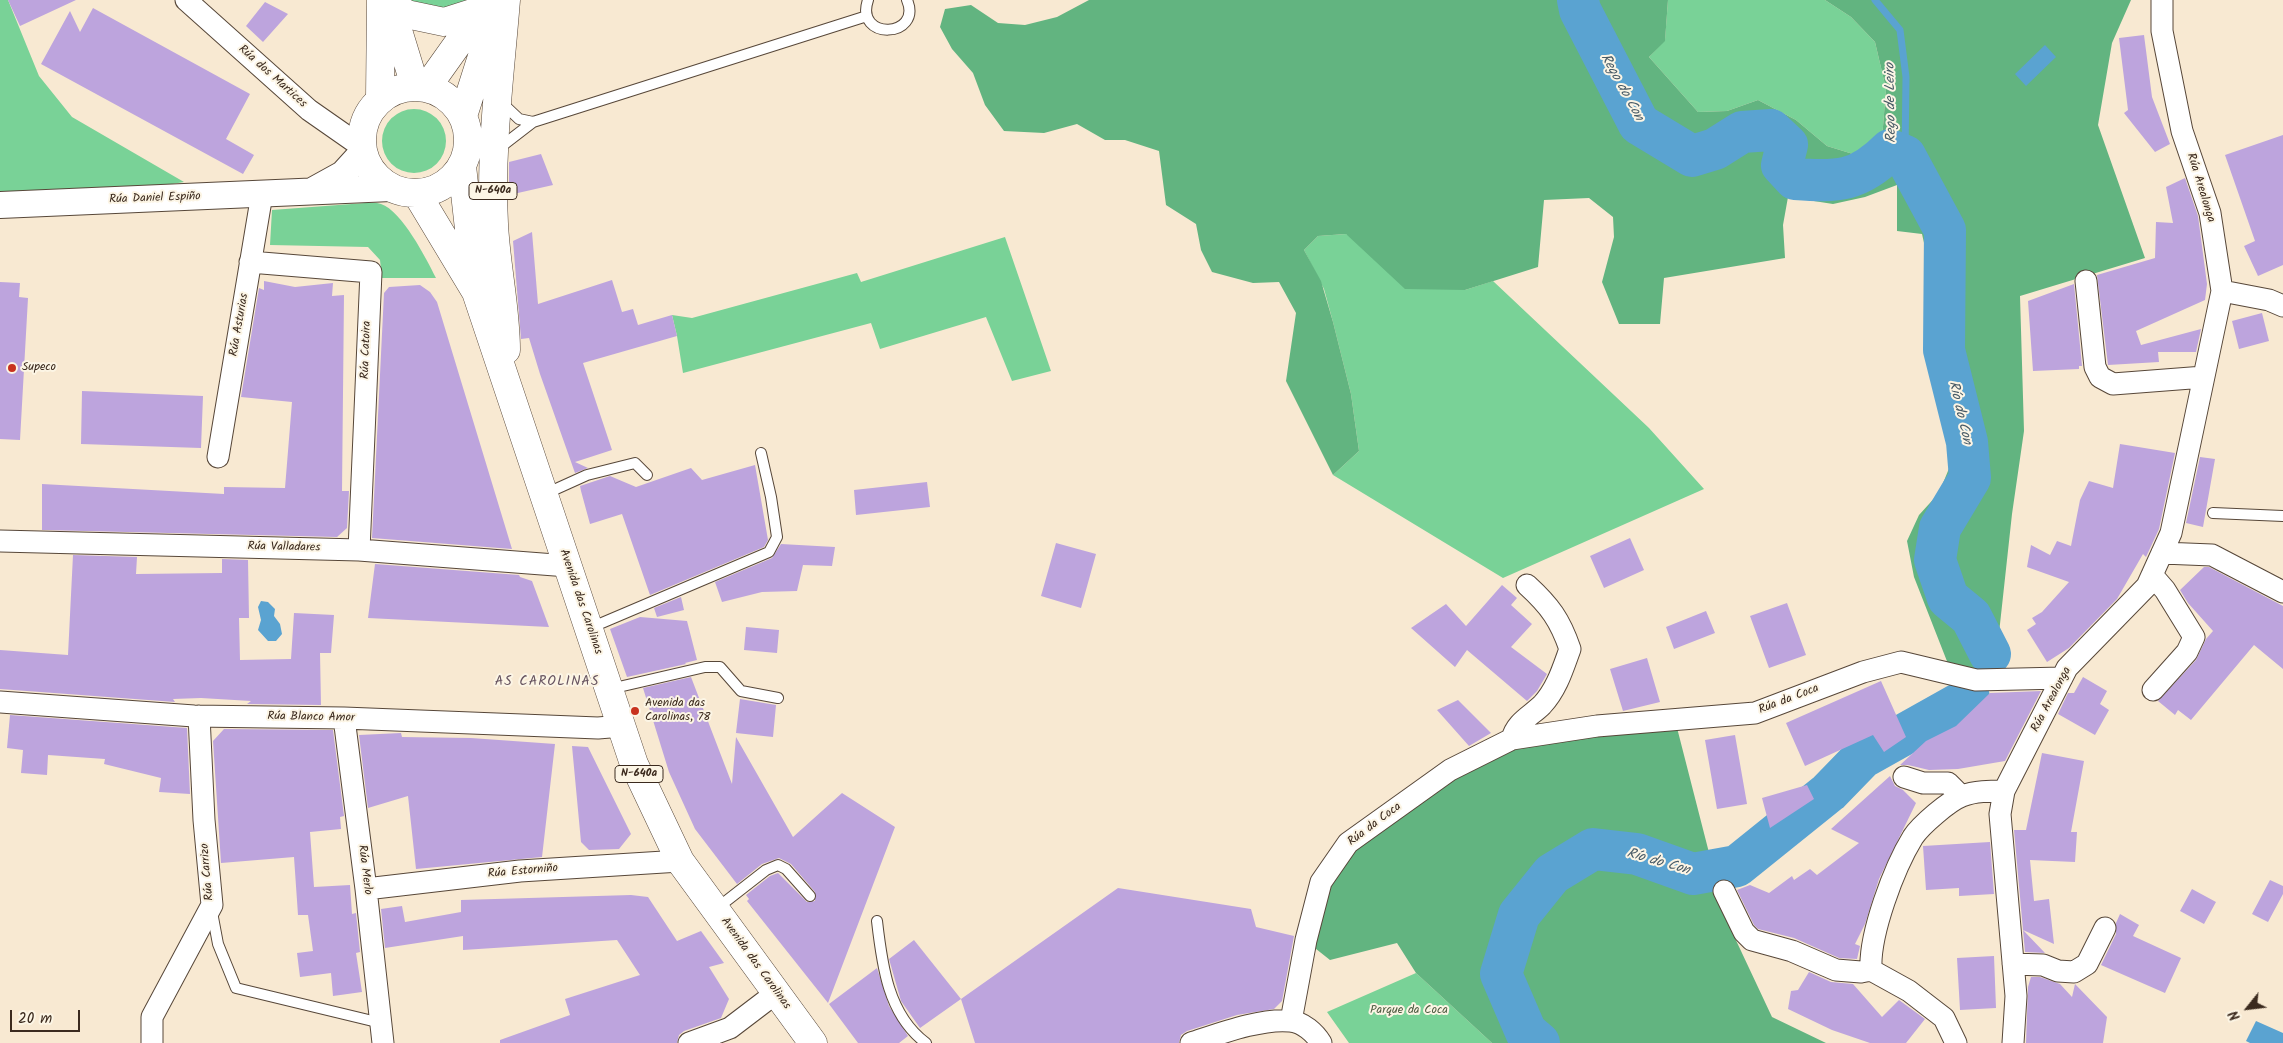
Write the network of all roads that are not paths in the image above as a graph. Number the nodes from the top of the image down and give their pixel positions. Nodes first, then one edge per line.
1 (186, 0) edge
2 (381, 0) edge
3 (389, 0) edge
4 (868, 0) edge
5 (907, 0) edge
6 (2162, 0) edge
7 (494, 3) edge
8 (867, 16) junction
9 (421, 87) junction
10 (498, 98) junction
11 (380, 99) junction
12 (463, 116) junction
13 (533, 122) junction
14 (363, 150) junction
15 (493, 154) junction
16 (462, 166) junction
17 (391, 188) junction
18 (309, 192) junction
19 (262, 194) junction
20 (417, 194) junction
21 (0, 205) edge
22 (250, 262) junction
23 (2086, 281) dead end
24 (2222, 291) junction
25 (476, 292) junction
26 (2283, 306) edge
27 (2204, 377) junction
28 (506, 381) junction
29 (761, 452) dead end
30 (218, 457) dead end
31 (647, 475) dead end
32 (544, 494) junction
33 (2213, 513) dead end
34 (2283, 516) edge
35 (0, 541) edge
36 (359, 550) junction
37 (2162, 553) junction
38 (568, 566) junction
39 (2152, 575) junction
40 (1527, 585) dead end
41 (2283, 592) edge
42 (589, 628) junction
43 (2062, 678) junction
44 (609, 689) junction
45 (2154, 690) dead end
46 (778, 698) dead end
47 (0, 702) edge
48 (199, 716) junction
49 (344, 718) junction
50 (622, 726) junction
51 (1512, 739) junction
52 (1904, 778) dead end
53 (2004, 791) junction
54 (1961, 796) junction
55 (680, 860) junction
56 (366, 889) junction
57 (1724, 891) dead end
58 (810, 896) dead end
59 (212, 905) junction
60 (715, 909) junction
61 (877, 921) dead end
62 (2105, 928) dead end
63 (2014, 964) junction
64 (1871, 970) junction
65 (776, 993) junction
66 (1291, 1021) junction
67 (382, 1033) edge
68 (152, 1043) edge
69 (689, 1043) edge
70 (813, 1043) edge
71 (926, 1043) edge
72 (1191, 1043) edge
73 (1321, 1043) edge
74 (1956, 1043) edge
75 (2013, 1043) edge

1 - 14 street, Rúa dos Martices
2 - 11 main road
3 - 7 main road
3 - 9 main road
4 - 8 lane
5 - 8 lane
6 - 24 street, Rúa Arealonga
7 - 9 main road
7 - 10 main road, N-640a
7 - 12 main road, N-640a
8 - 13 lane
9 - 11 main road
9 - 12 main road, N-640a
10 - 13 lane
10 - 15 main road, N-640a
11 - 14 main road
12 - 16 main road, N-640a
13 - 15 lane
14 - 17 main road
14 - 18 street, Rúa Daniel Espiño
15 - 28 main road, N-640a
16 - 20 main road, N-640a
16 - 25 main road, N-640a
17 - 18 street, Rúa Daniel Espiño
17 - 20 main road
18 - 19 street, Rúa Daniel Espiño
19 - 21 street, Rúa Daniel Espiño
19 - 22 street, Rúa Asturias
20 - 25 main road, N-640a
22 - 30 street, Rúa Asturias
22 - 36 street, Rúa Catoira
23 - 27 street
24 - 26 street
24 - 27 street, Rúa Arealonga
25 - 28 main road, N-640a
27 - 37 street, Rúa Arealonga
28 - 32 main road, Avenida das Carolinas / N-640a
29 - 42 lane
31 - 32 lane
32 - 38 main road, Avenida das Carolinas / N-640a
33 - 34 lane
35 - 36 street, Rúa Valladares
36 - 38 street, Rúa Valladares
37 - 39 street, Rúa Arealonga
37 - 41 street
38 - 42 main road, Avenida das Carolinas / N-640a
39 - 43 street, Rúa Arealonga
39 - 45 street
40 - 51 street, Rúa da Coca
42 - 44 main road, Avenida das Carolinas / N-640a
43 - 51 street, Rúa da Coca
43 - 53 street, Rúa Arealonga
44 - 46 lane
44 - 50 main road, Avenida das Carolinas / N-640a
47 - 48 street, Rúa Blanco Amor
48 - 49 street, Rúa Blanco Amor
48 - 59 street, Rúa Carrizo
49 - 50 street, Rúa Blanco Amor
49 - 56 street, Rúa Merlo
50 - 55 main road, Avenida das Carolinas / N-640a
51 - 66 street, Rúa da Coca
52 - 54 street
53 - 54 street
53 - 63 street, Rúa Arealonga
54 - 64 street
55 - 56 street, Rúa Estorniño
55 - 60 main road, Avenida das Carolinas / N-640a
56 - 67 street, Rúa Merlo
57 - 64 street
58 - 60 lane
59 - 67 lane
59 - 68 street, Rúa Carrizo
60 - 65 main road, Avenida das Carolinas / N-640a
61 - 71 lane
62 - 63 street
63 - 75 street, Rúa Arealonga
64 - 74 street
65 - 69 street
65 - 70 main road, Avenida das Carolinas / N-640a
66 - 72 street
66 - 73 street

